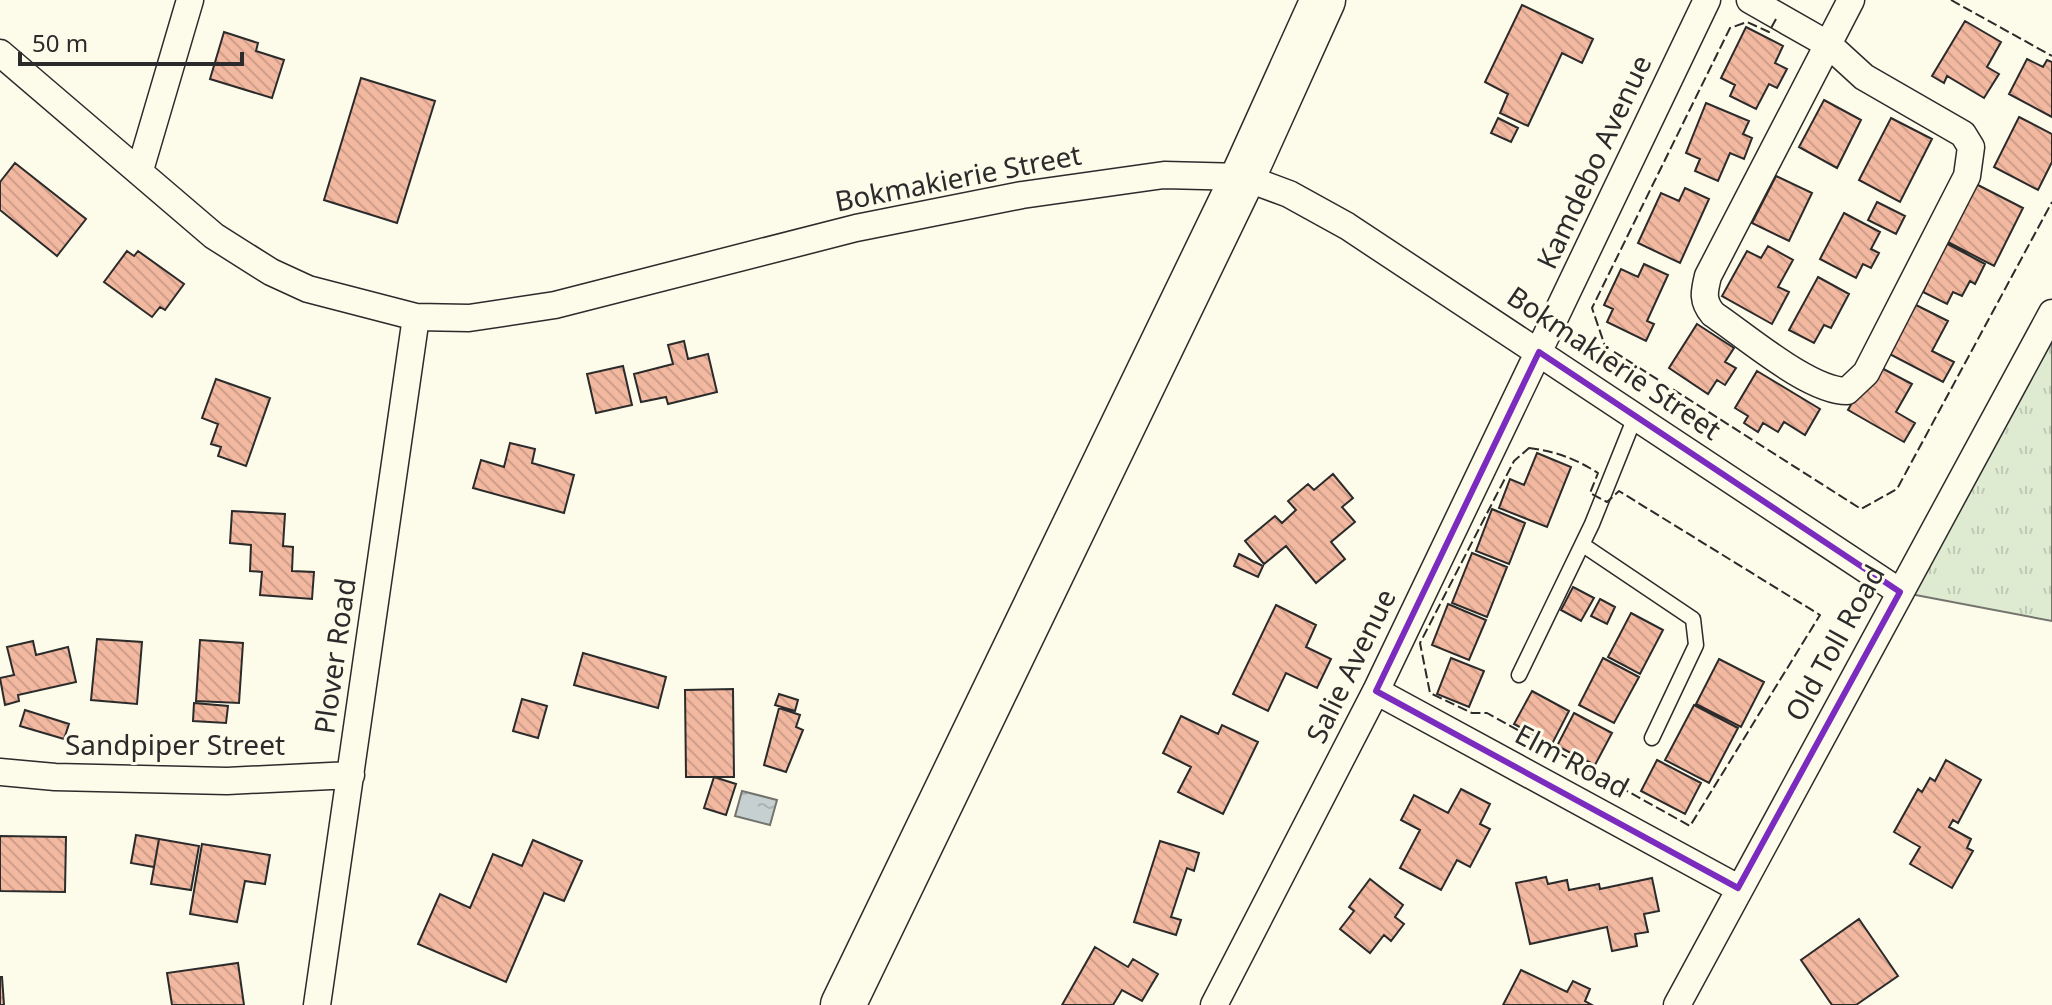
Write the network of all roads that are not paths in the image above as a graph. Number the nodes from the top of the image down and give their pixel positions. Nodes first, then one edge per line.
1 (190, 0) edge
2 (1323, 0) edge
3 (1707, 0) edge
4 (1750, 0) edge
5 (1851, 0) edge
6 (1829, 45) junction
7 (0, 53) edge
8 (140, 170) junction
9 (1243, 177) junction
10 (2052, 313) edge
11 (416, 317) junction
12 (1539, 352) junction
13 (1635, 417) junction
14 (1583, 545) junction
15 (1900, 592) junction
16 (1519, 675) dead end
17 (1376, 691) junction
18 (1652, 738) dead end
19 (0, 772) edge
20 (351, 775) junction
21 (1738, 888) junction
22 (317, 1005) edge
23 (843, 1005) edge
24 (1214, 1005) edge
25 (1677, 1005) edge

1 - 8 street
2 - 9 highway
3 - 12 street, Kamdebo Avenue
4 - 6 street
5 - 6 street
6 - 6 street
7 - 8 street, Bokmakierie Street
8 - 11 street, Bokmakierie Street
9 - 11 street, Bokmakierie Street
9 - 12 street, Bokmakierie Street
9 - 23 highway
10 - 15 street, Old Toll Road
11 - 20 street, Plover Road
12 - 13 street, Bokmakierie Street
12 - 17 street, Salie Avenue
13 - 14 lane
13 - 15 street, Bokmakierie Street
14 - 16 lane
14 - 18 lane
15 - 21 street, Old Toll Road
17 - 21 street, Elm Road
17 - 24 street, Salie Avenue
19 - 20 street, Sandpiper Street
20 - 22 street, Plover Road
21 - 25 street, Old Toll Road

